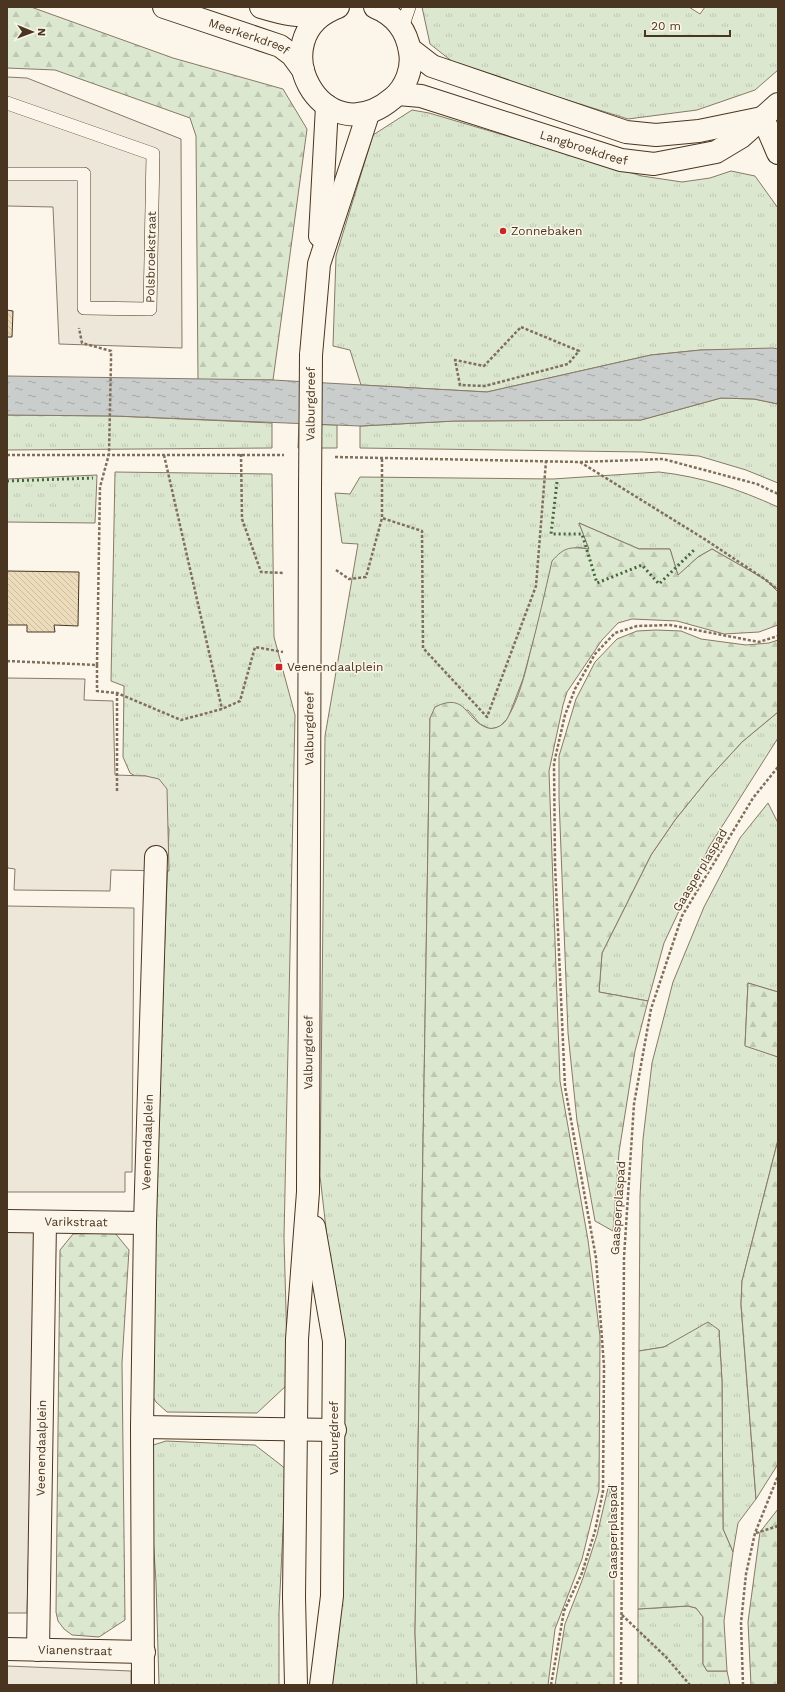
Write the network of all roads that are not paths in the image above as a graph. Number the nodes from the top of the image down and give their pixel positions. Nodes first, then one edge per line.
1 (164, 7) edge
2 (261, 7) edge
3 (375, 7) edge
4 (409, 7) edge
5 (332, 10) edge
6 (402, 28) junction
7 (410, 49) junction
8 (302, 70) junction
9 (398, 94) junction
10 (7, 103) edge
11 (327, 106) junction
12 (770, 111) edge
13 (368, 114) junction
14 (778, 153) edge
15 (7, 174) edge
16 (318, 264) junction
17 (156, 857) dead end
18 (308, 1192) junction
19 (7, 1221) edge
20 (45, 1222) junction
21 (145, 1223) junction
22 (142, 1427) junction
23 (296, 1429) junction
24 (334, 1430) junction
25 (7, 1650) edge
26 (38, 1650) junction
27 (144, 1652) junction
28 (143, 1685) edge
29 (296, 1685) edge
30 (321, 1685) edge

1 - 8 street, Meerkerkdreef
2 - 5 street
3 - 6 street
4 - 6 lane
5 - 8 street
6 - 7 street
7 - 9 street
7 - 12 street
8 - 11 street
9 - 12 street, Langbroekdreef
9 - 13 street
10 - 15 lane, Polsbroekstraat
11 - 13 street
11 - 16 street, Valburgdreef
12 - 14 street
13 - 16 street, Valburgdreef
16 - 18 street, Valburgdreef, bridge
17 - 21 street, Veenendaalplein
18 - 23 street, Valburgdreef
18 - 24 street, Valburgdreef
19 - 20 street, Varikstraat
20 - 21 street, Varikstraat
20 - 26 street, Veenendaalplein
21 - 22 street, Veenendaalplein
22 - 23 street
22 - 27 street, Veenendaalplein
23 - 24 street
23 - 29 street, Valburgdreef
24 - 30 street, Valburgdreef
25 - 26 street, Vianenstraat
26 - 27 street, Vianenstraat
27 - 28 street, Veenendaalplein

